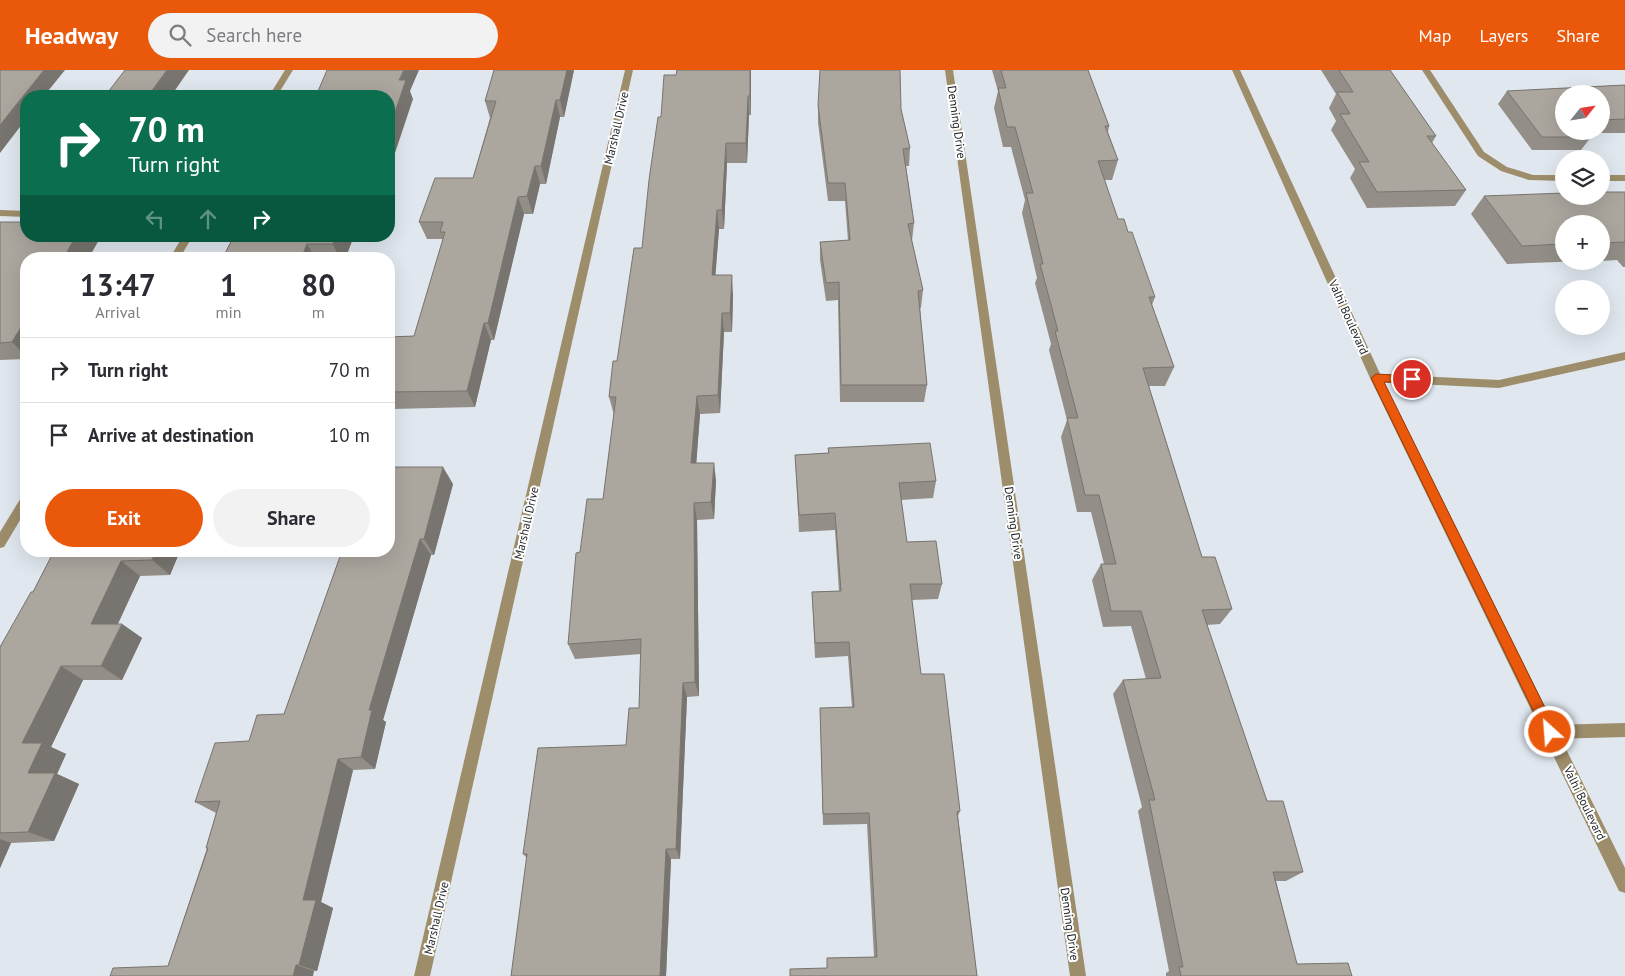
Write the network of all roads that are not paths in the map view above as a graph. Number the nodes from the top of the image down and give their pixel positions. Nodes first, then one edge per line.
1 (289, 70) edge
2 (629, 70) edge
3 (950, 70) edge
4 (1236, 70) edge
5 (1426, 70) edge
6 (277, 90) edge
7 (1555, 178) edge
8 (1610, 178) edge
9 (1625, 178) edge
10 (0, 214) edge
11 (20, 214) edge
12 (1625, 356) edge
13 (1376, 378) junction
14 (20, 510) edge
15 (0, 542) edge
16 (1625, 730) edge
17 (1550, 732) junction
18 (1625, 885) edge
19 (422, 976) edge
20 (1078, 976) edge

1 - 6 street
2 - 19 street, Marshall Drive
3 - 20 street, Denning Drive
4 - 13 street, Valhi Boulevard
5 - 7 street
8 - 9 street
10 - 11 street
12 - 13 street
13 - 17 street, Valhi Boulevard
14 - 15 street
16 - 17 street
17 - 18 street, Valhi Boulevard

